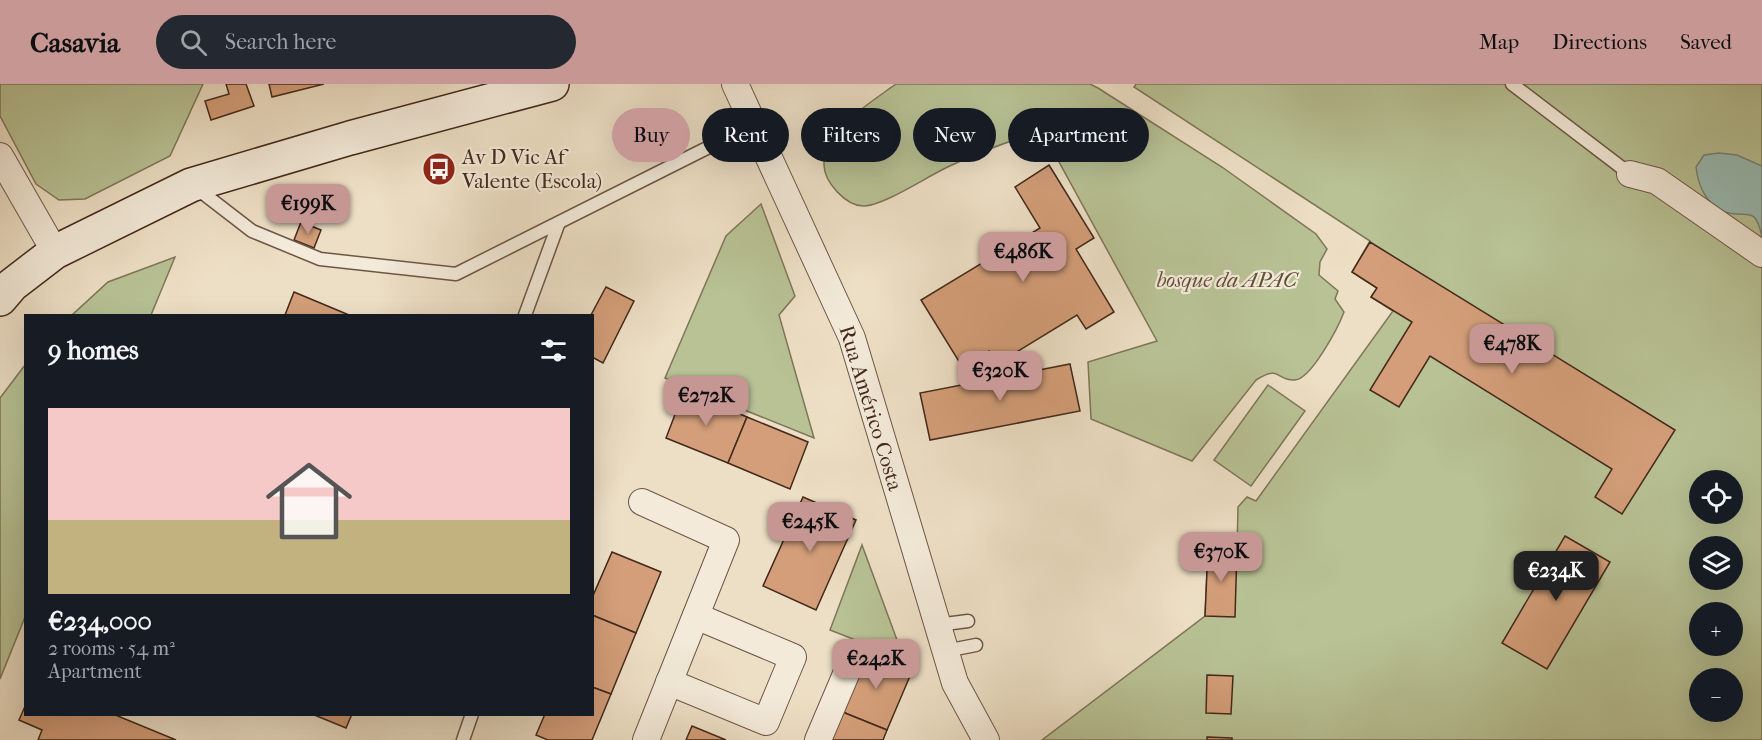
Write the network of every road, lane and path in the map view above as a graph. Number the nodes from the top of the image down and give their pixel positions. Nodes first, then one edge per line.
1 (552, 84) edge
2 (735, 84) edge
3 (1512, 84) edge
4 (702, 151) edge
5 (0, 156) edge
6 (1630, 174) joint
7 (191, 185) junction
8 (558, 225) junction
9 (55, 252) junction
10 (1762, 254) edge
11 (0, 299) edge
12 (525, 314) edge
13 (642, 502) dead end
14 (696, 616) junction
15 (968, 621) dead end
16 (937, 625) junction
17 (976, 645) dead end
18 (945, 651) junction
19 (855, 653) dead end
20 (669, 682) junction
21 (471, 716) edge
22 (978, 737) edge
23 (464, 740) edge
24 (646, 740) edge
25 (818, 740) edge

1 - 7 street
2 - 16 street, Rua Américo Costa
3 - 6 lane
4 - 8 lane
5 - 9 street
6 - 10 street
7 - 8 lane
7 - 9 street
8 - 12 lane
9 - 11 street
13 - 14 street
14 - 20 street
14 - 20 street
15 - 16 lane
16 - 18 street, Rua Américo Costa
17 - 18 lane
18 - 22 street, Rua Américo Costa
19 - 25 street
20 - 24 street
21 - 23 lane

